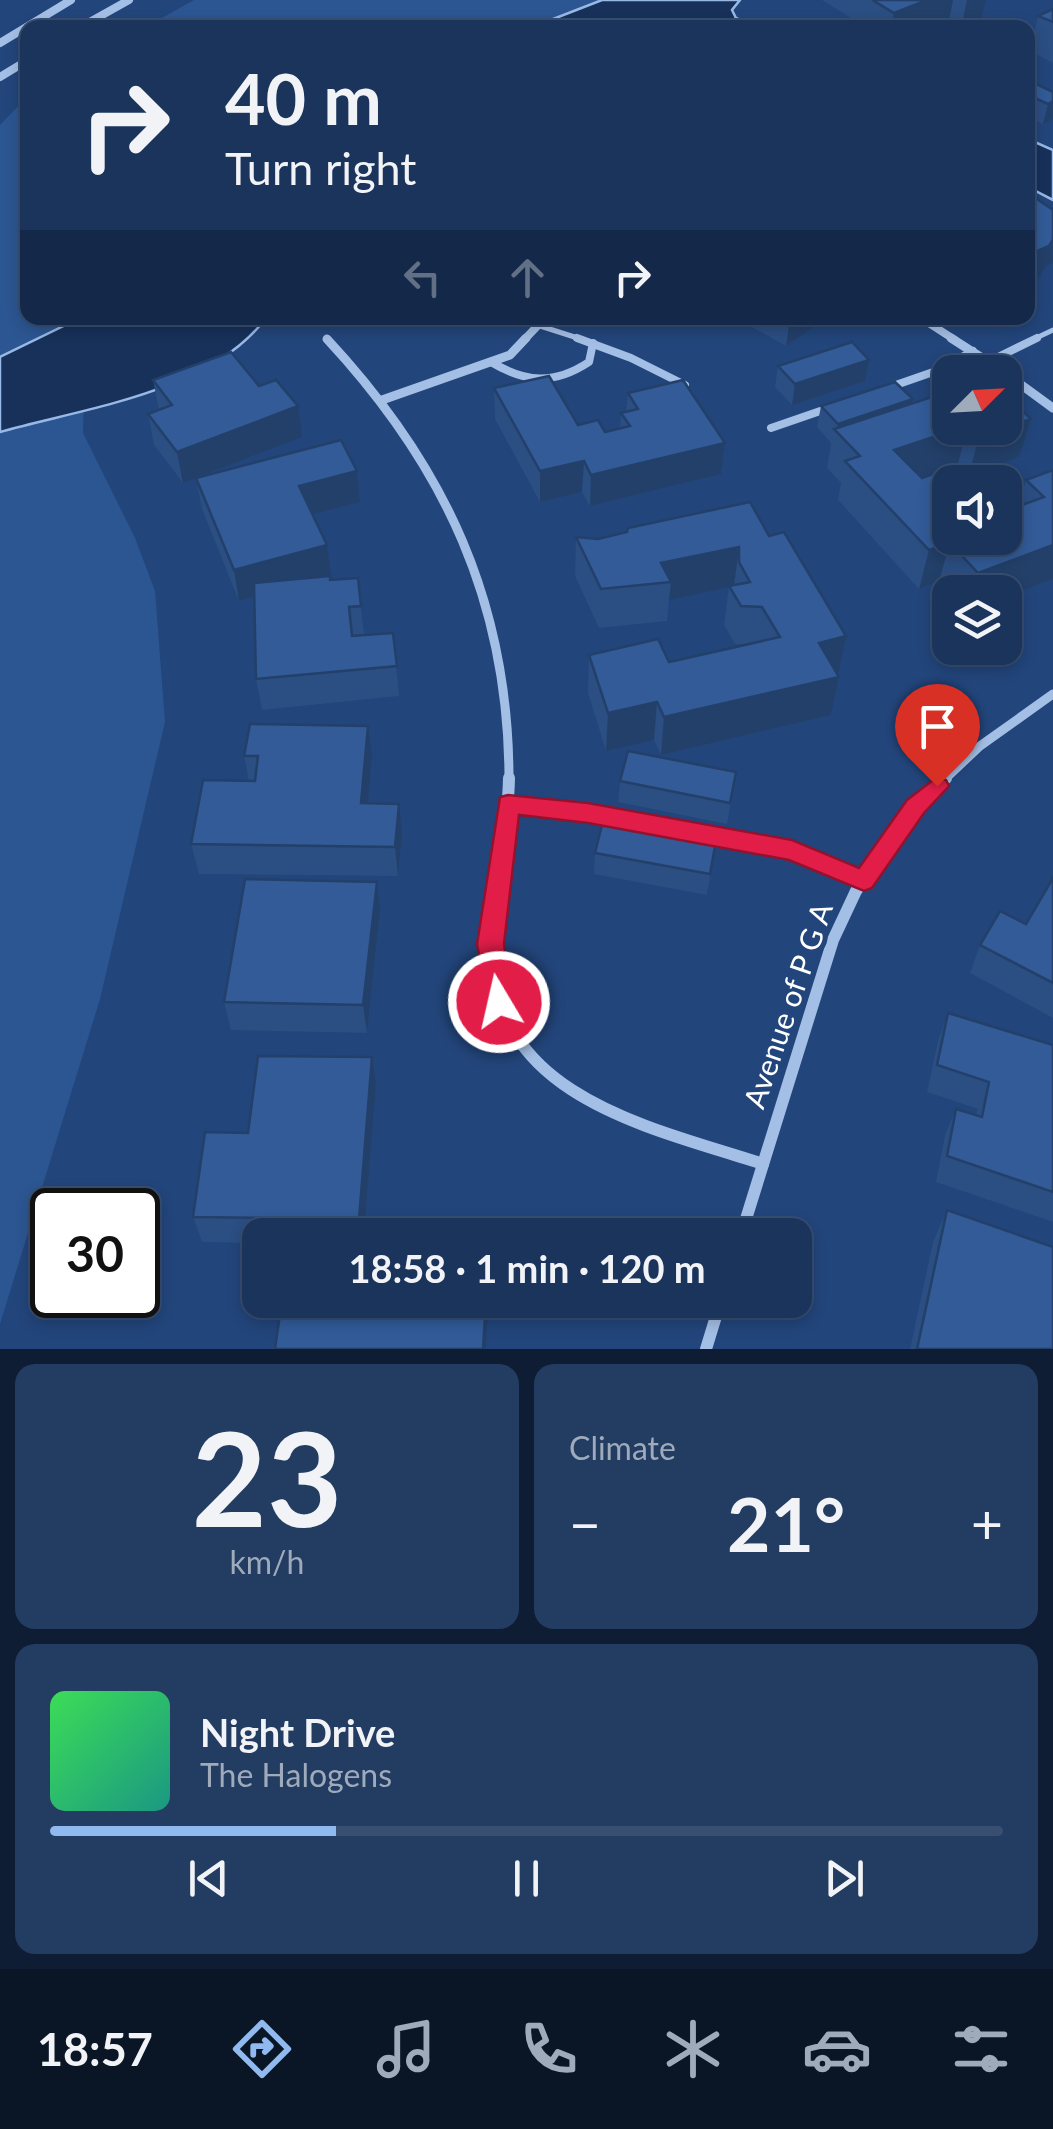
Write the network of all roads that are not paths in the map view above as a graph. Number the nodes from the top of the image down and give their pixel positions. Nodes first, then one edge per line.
1 (71, 0) edge
2 (129, 0) edge
3 (38, 20) edge
4 (93, 20) edge
5 (537, 325) edge
6 (551, 325) edge
7 (932, 325) edge
8 (1053, 330) edge
9 (327, 338) dead end
10 (593, 342) junction
11 (973, 352) junction
12 (978, 355) edge
13 (1002, 355) edge
14 (491, 362) junction
15 (1022, 385) edge
16 (686, 386) edge
17 (881, 390) edge
18 (382, 400) junction
19 (844, 402) edge
20 (1053, 408) edge
21 (771, 428) dead end
22 (1053, 694) edge
23 (508, 804) junction
24 (864, 881) junction
25 (763, 1164) junction
26 (746, 1218) edge
27 (715, 1318) edge
28 (706, 1349) edge

1 - 3 street
2 - 4 street
5 - 14 street
6 - 10 lane
7 - 11 street
8 - 13 lane
9 - 18 street
10 - 14 lane
10 - 16 lane
11 - 12 street
11 - 17 lane
14 - 18 street
15 - 20 street
18 - 23 street
19 - 21 lane
22 - 24 street, Avenue of P G A
23 - 24 lane
23 - 25 street
24 - 25 street, Avenue of P G A
25 - 26 street, Avenue of P G A
27 - 28 street

